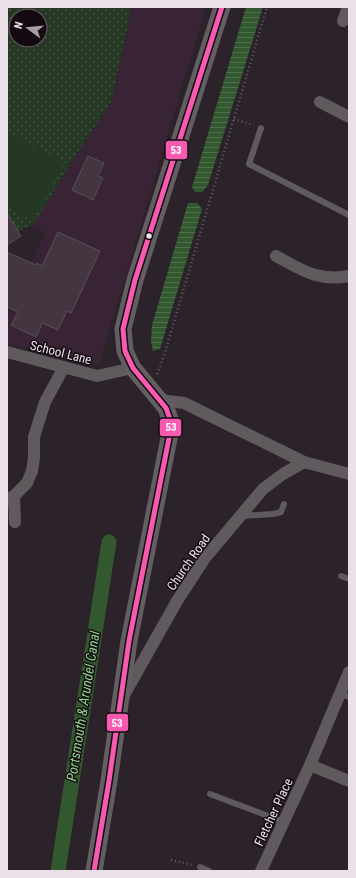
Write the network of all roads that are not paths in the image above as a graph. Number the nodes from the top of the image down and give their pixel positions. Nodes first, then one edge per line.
1 (222, 7) edge
2 (348, 7) edge
3 (343, 21) dead end
4 (320, 102) dead end
5 (349, 118) edge
6 (261, 128) road end
7 (349, 215) edge
8 (276, 256) dead end
9 (349, 276) edge
10 (7, 352) edge
11 (64, 367) junction
12 (133, 368) junction
13 (156, 395) junction
14 (304, 462) junction
15 (349, 474) edge
16 (11, 497) edge
17 (284, 504) dead end
18 (240, 516) junction
19 (15, 522) dead end
20 (341, 576) dead end
21 (349, 579) edge
22 (349, 672) edge
23 (345, 695) edge
24 (121, 700) junction
25 (310, 765) junction
26 (349, 780) edge
27 (210, 794) dead end
28 (284, 822) junction
29 (200, 867) road end
30 (94, 871) edge
31 (209, 871) edge
32 (261, 871) edge

1 - 12 main road
2 - 3 street
4 - 5 street
6 - 7 lane
8 - 9 street
10 - 11 street, School Lane
11 - 12 street, School Lane
11 - 16 street
12 - 13 main road
13 - 14 street
13 - 24 main road
14 - 15 street
14 - 18 street, Church Road
16 - 19 street
17 - 18 lane
18 - 24 street, Church Road
20 - 21 lane
22 - 23 street, Fletcher Place
23 - 25 street, Fletcher Place
24 - 30 main road
25 - 26 street
25 - 28 street, Fletcher Place
27 - 28 lane
28 - 32 street, Fletcher Place
29 - 31 lane

